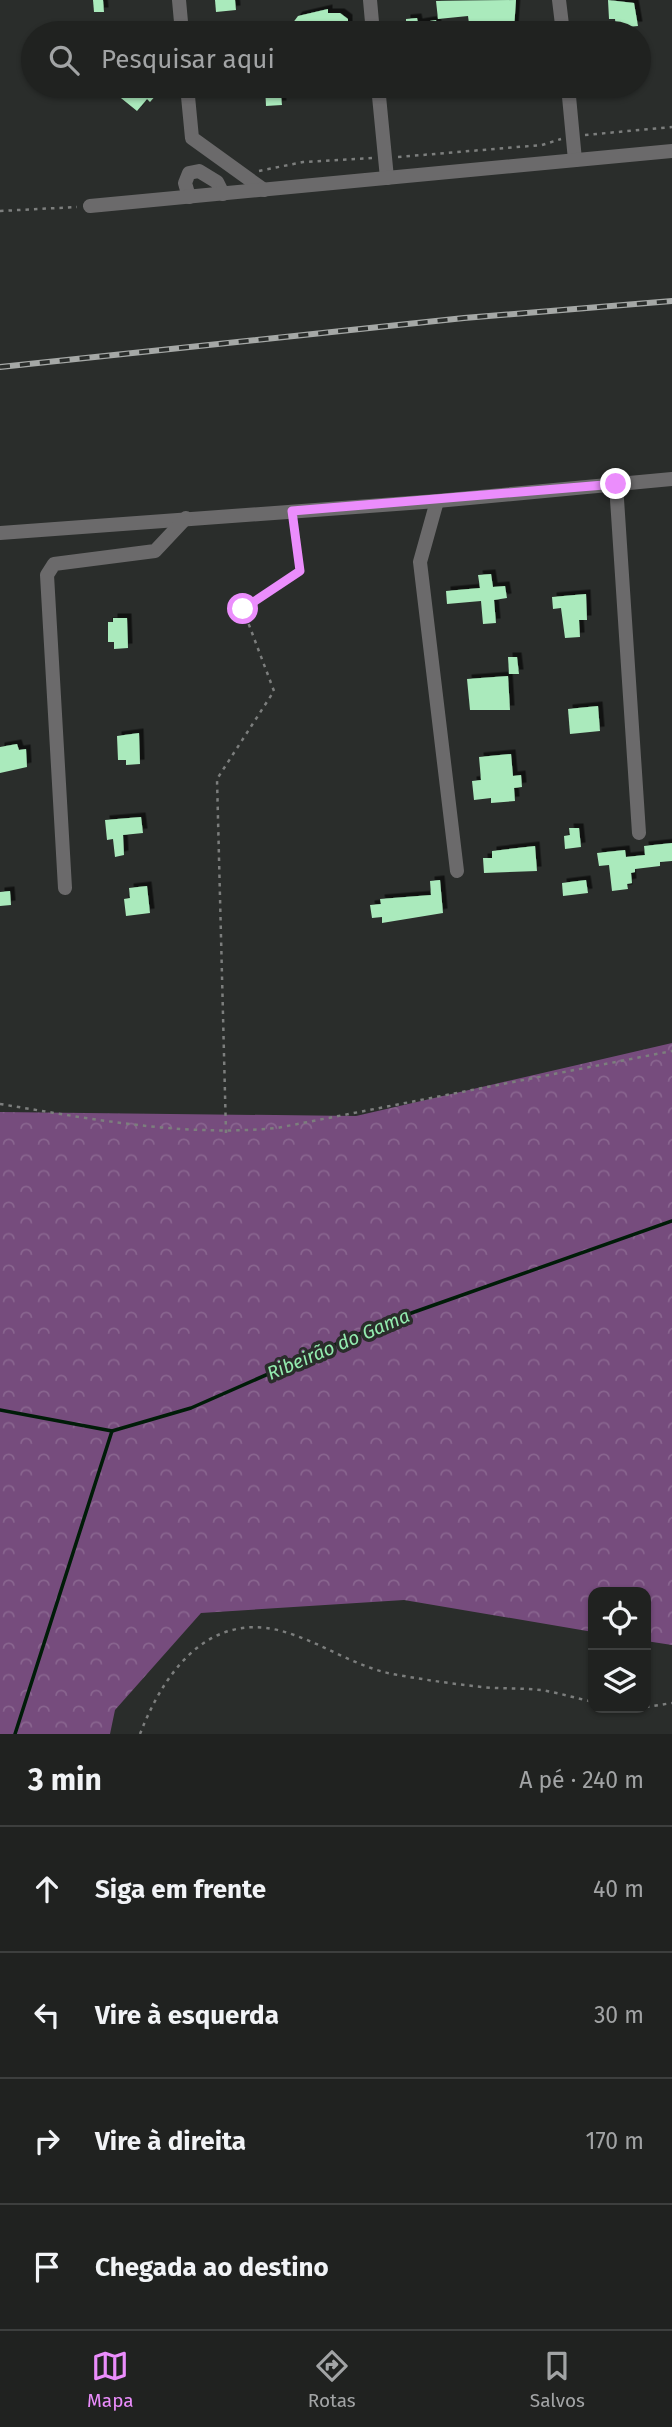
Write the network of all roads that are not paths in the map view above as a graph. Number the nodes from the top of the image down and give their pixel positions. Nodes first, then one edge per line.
1 (179, 0) edge
2 (370, 0) edge
3 (559, 0) edge
4 (181, 21) edge
5 (372, 21) edge
6 (562, 21) edge
7 (188, 98) edge
8 (379, 98) edge
9 (569, 98) edge
10 (672, 151) edge
11 (575, 160) junction
12 (387, 178) junction
13 (264, 190) junction
14 (223, 194) junction
15 (189, 197) junction
16 (90, 206) road end
17 (672, 479) edge
18 (616, 484) junction
19 (437, 501) junction
20 (186, 518) junction
21 (0, 533) edge
22 (639, 833) dead end
23 (457, 871) dead end
24 (65, 888) dead end

1 - 4 street
2 - 5 street
3 - 6 street
7 - 13 street
8 - 12 street
9 - 11 street
10 - 11 street
11 - 12 street
12 - 13 street
13 - 14 street
14 - 15 street
14 - 15 street
15 - 16 street
17 - 18 street
18 - 19 street
18 - 22 street
19 - 20 street
19 - 23 street
20 - 21 street
20 - 24 street

